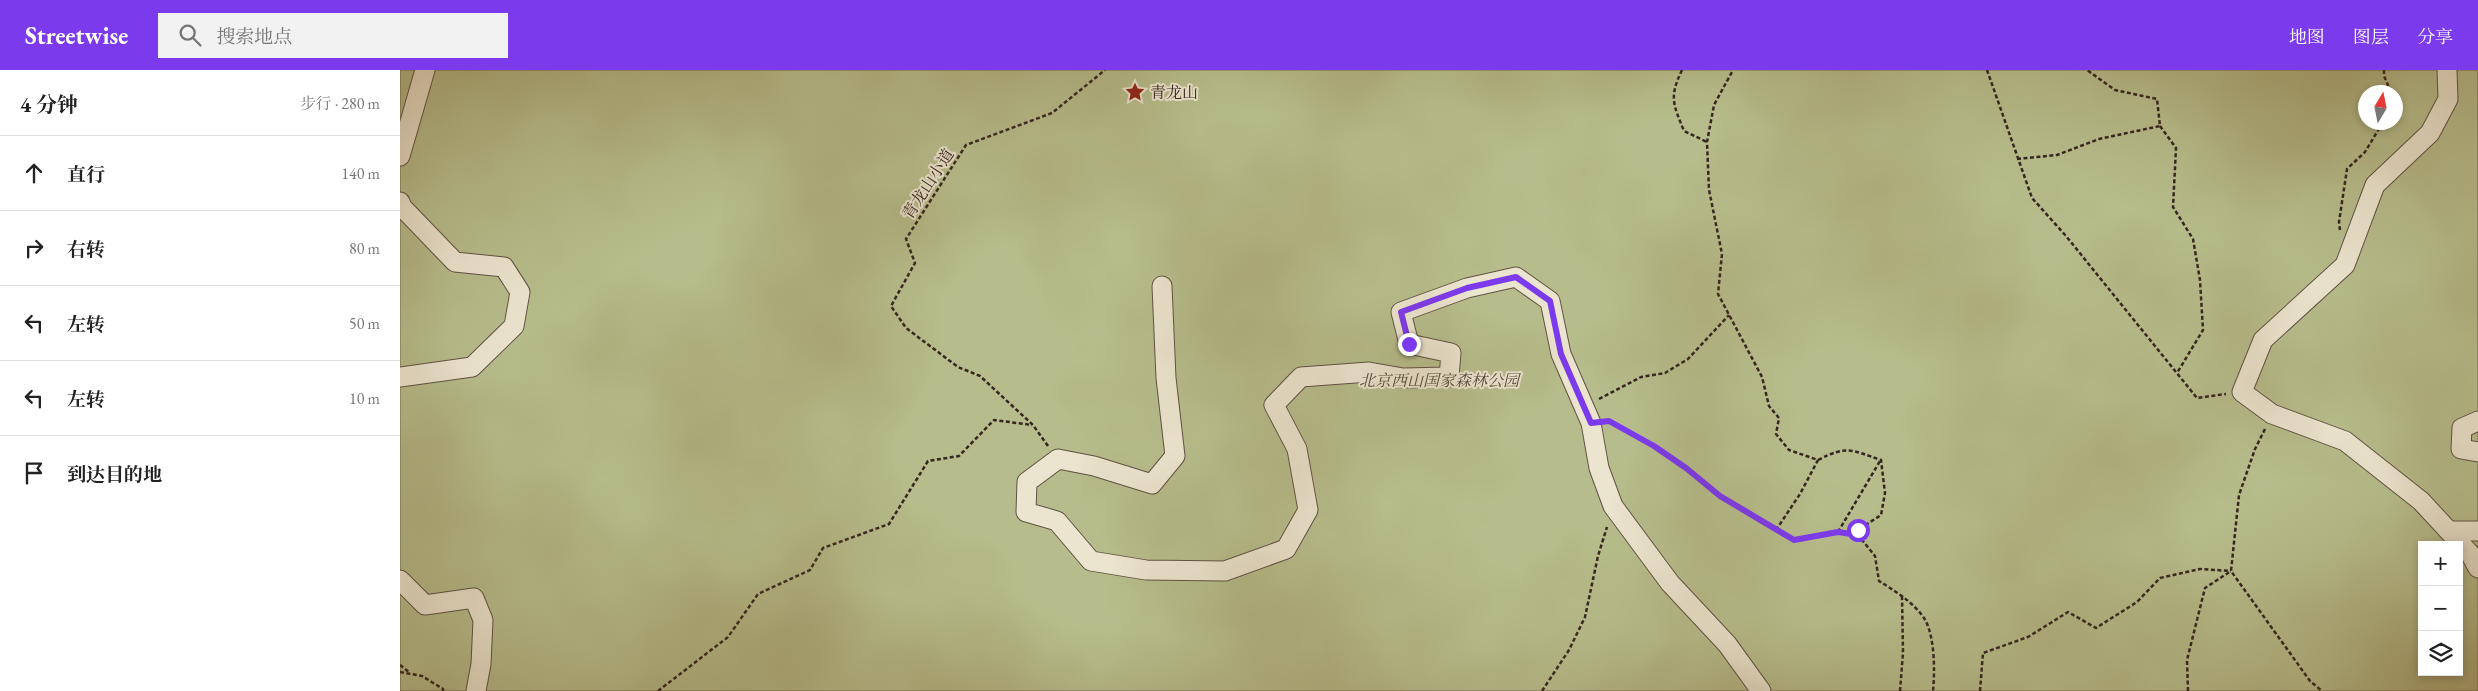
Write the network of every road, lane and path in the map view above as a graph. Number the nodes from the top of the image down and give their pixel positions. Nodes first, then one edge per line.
1 (425, 70) edge
2 (1106, 70) edge
3 (1682, 70) edge
4 (1733, 70) edge
5 (1987, 70) edge
6 (2087, 70) edge
7 (2384, 70) edge
8 (2447, 70) edge
9 (2388, 85) edge
10 (2160, 126) junction
11 (2377, 130) edge
12 (1707, 142) junction
13 (400, 156) edge
14 (2017, 159) junction
15 (400, 202) edge
16 (2341, 239) dead end
17 (1162, 286) dead end
18 (1729, 315) junction
19 (2176, 373) junction
20 (400, 377) edge
21 (2242, 392) junction
22 (2272, 414) junction
23 (1588, 415) junction
24 (2478, 420) edge
25 (1033, 425) junction
26 (2478, 452) edge
27 (1058, 459) junction
28 (1818, 460) junction
29 (1880, 460) junction
30 (1613, 506) junction
31 (1776, 530) junction
32 (2450, 531) junction
33 (2478, 531) edge
34 (1838, 532) junction
35 (1858, 535) junction
36 (2478, 568) edge
37 (2231, 571) junction
38 (400, 580) edge
39 (1902, 595) junction
40 (400, 665) edge
41 (400, 672) edge
42 (411, 674) junction
43 (444, 690) edge
44 (476, 691) edge
45 (658, 691) edge
46 (1542, 691) edge
47 (1761, 691) edge
48 (1900, 691) edge
49 (1933, 691) edge
50 (1980, 691) edge
51 (2188, 691) edge
52 (2322, 691) edge

1 - 13 lane
2 - 25 path, 青龙山小道
3 - 12 path
4 - 12 path
5 - 14 path
6 - 10 path
7 - 9 path
8 - 21 lane
10 - 14 path
10 - 19 path
11 - 16 path
12 - 18 path
14 - 19 path
15 - 20 lane
17 - 27 lane
18 - 23 path
18 - 28 path
19 - 21 path
21 - 22 lane
22 - 32 lane
22 - 37 path
23 - 27 lane
23 - 30 lane
23 - 31 path
24 - 26 lane
25 - 27 path, 青龙山小道
25 - 45 path
28 - 29 path
28 - 31 path
29 - 34 path
29 - 35 path
30 - 46 path
30 - 47 lane
31 - 34 path
32 - 33 lane
32 - 36 lane
34 - 35 path
35 - 39 path
37 - 50 path
37 - 51 path
37 - 52 path
38 - 44 lane
39 - 48 path
39 - 49 path
40 - 42 path
41 - 42 path
42 - 43 path

